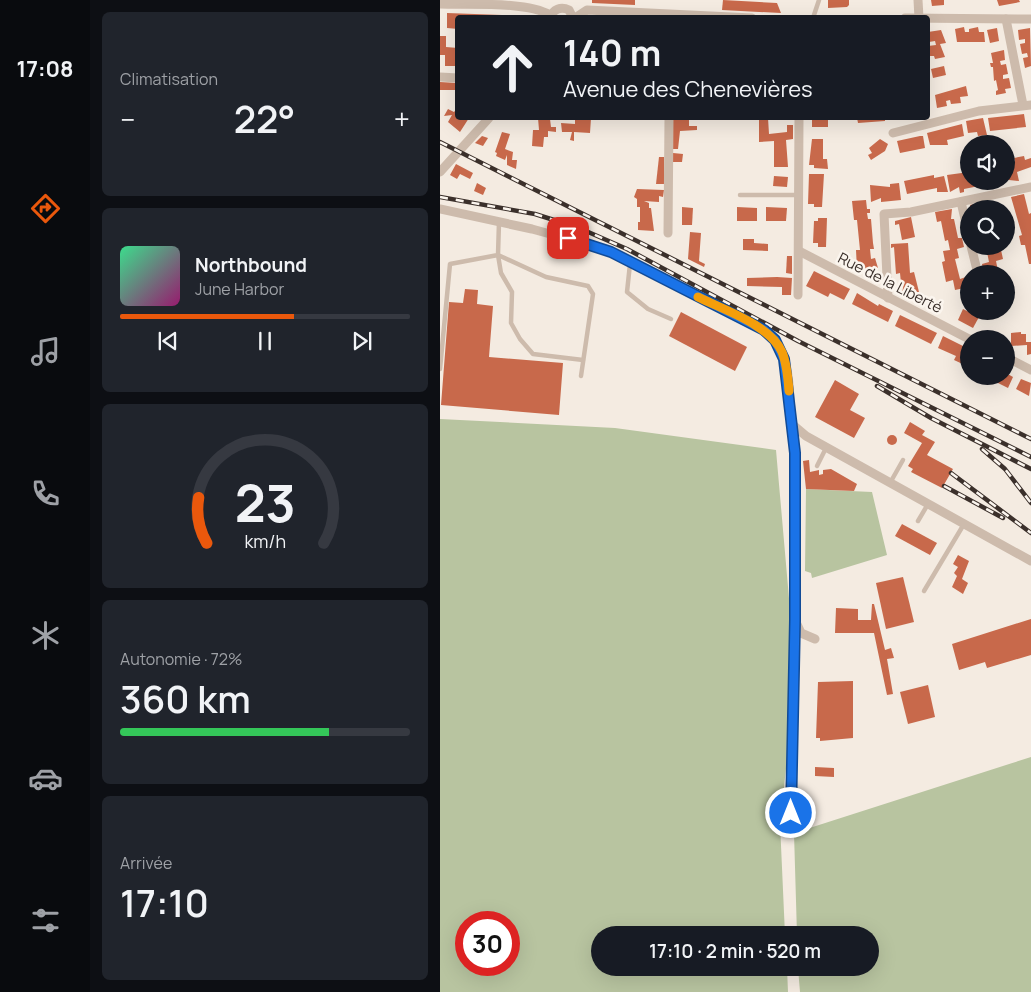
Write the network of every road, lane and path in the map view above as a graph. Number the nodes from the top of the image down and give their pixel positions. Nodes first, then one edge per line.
1 (584, 0) edge
2 (819, 0) edge
3 (918, 0) edge
4 (476, 3) edge
5 (440, 4) edge
6 (560, 4) edge
7 (587, 10) junction
8 (548, 15) edge
9 (551, 15) edge
10 (572, 15) edge
11 (579, 15) edge
12 (657, 15) edge
13 (814, 15) edge
14 (919, 15) edge
15 (930, 17) edge
16 (1006, 19) junction
17 (1031, 19) edge
18 (440, 77) edge
19 (455, 78) edge
20 (1027, 105) edge
21 (487, 120) edge
22 (669, 120) edge
23 (800, 120) edge
24 (928, 121) edge
25 (893, 133) dead end
26 (452, 159) junction
27 (440, 164) edge
28 (440, 172) edge
29 (1031, 187) edge
30 (740, 196) dead end
31 (799, 196) junction
32 (970, 200) edge
33 (960, 202) edge
34 (440, 209) edge
35 (499, 222) junction
36 (668, 233) dead end
37 (798, 251) junction
38 (498, 255) junction
39 (630, 262) junction
40 (798, 295) dead end
41 (888, 298) junction
42 (671, 319) dead end
43 (960, 334) edge
44 (583, 360) junction
45 (1015, 362) edge
46 (440, 369) edge
47 (1031, 370) edge
48 (581, 376) dead end
49 (793, 426) junction
50 (826, 448) junction
51 (903, 460) dead end
52 (817, 466) dead end
53 (890, 483) junction
54 (928, 504) junction
55 (918, 521) dead end
56 (964, 524) junction
57 (1031, 561) edge
58 (924, 591) dead end
59 (795, 620) junction
60 (815, 639) dead end
61 (791, 826) dead end

1 - 7 street
2 - 13 lane
3 - 14 street
4 - 5 street
4 - 8 street
6 - 9 street
6 - 10 street
7 - 11 street
7 - 12 street
15 - 16 street
16 - 17 street
16 - 20 street
18 - 19 street
20 - 24 street
21 - 26 street
22 - 36 street
23 - 31 street
24 - 25 street
26 - 27 street
26 - 28 street
29 - 32 street
30 - 31 lane
31 - 37 street
33 - 41 street
34 - 35 street
35 - 38 lane
35 - 39 street
37 - 40 street
37 - 41 street, Rue de la Liberté
38 - 44 lane
38 - 44 lane
38 - 46 lane
39 - 42 lane
39 - 49 street
41 - 43 street, Rue de la Liberté
44 - 48 lane
45 - 47 street
49 - 50 street
49 - 59 street
50 - 52 lane
50 - 53 street
51 - 53 lane
53 - 54 street
54 - 55 lane
54 - 56 street
56 - 57 street
56 - 58 lane
59 - 60 street
59 - 61 street

